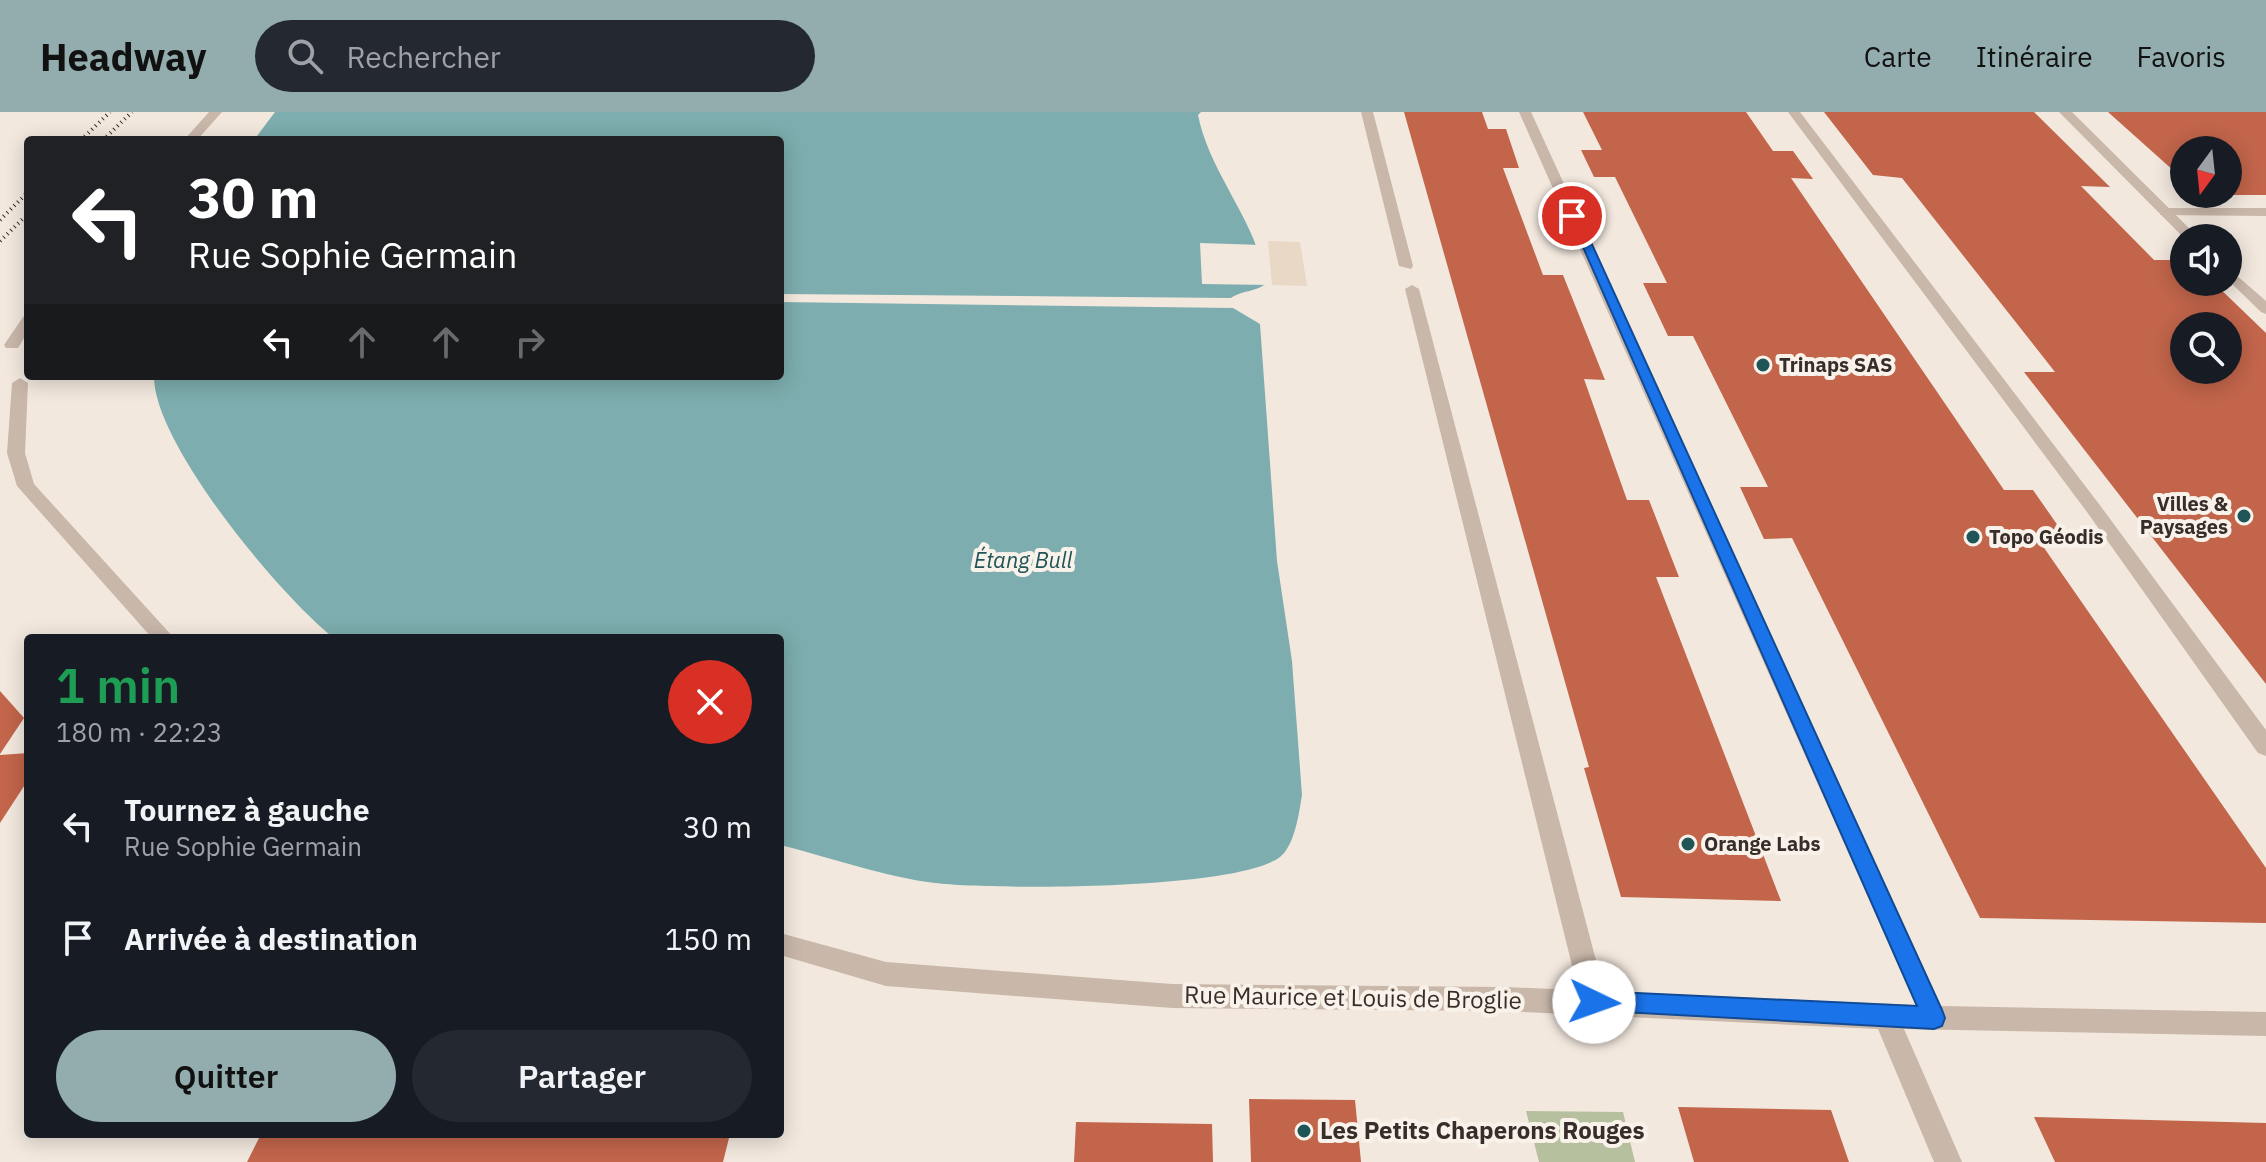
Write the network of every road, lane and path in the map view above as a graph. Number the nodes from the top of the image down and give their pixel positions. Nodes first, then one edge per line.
1 (216, 112) edge
2 (1367, 112) edge
3 (1525, 112) edge
4 (1794, 112) edge
5 (2065, 112) edge
6 (194, 136) edge
7 (2165, 212) junction
8 (2266, 212) edge
9 (2177, 224) edge
10 (1406, 266) dead end
11 (2242, 286) edge
12 (1412, 289) dead end
13 (2266, 309) edge
14 (24, 327) edge
15 (13, 346) edge
16 (25, 380) edge
17 (0, 392) edge
18 (8, 457) edge
19 (160, 634) edge
20 (2266, 747) edge
21 (784, 945) edge
22 (1594, 1002) junction
23 (1886, 1017) junction
24 (1934, 1018) junction
25 (2266, 1024) edge
26 (1948, 1162) edge

1 - 6 street
2 - 10 street
3 - 24 street
4 - 20 street
5 - 7 street
7 - 8 street
7 - 9 street
11 - 13 street
12 - 22 street
14 - 15 street
16 - 17 street
16 - 18 street
18 - 19 street
21 - 22 street, Rue Maurice et Louis de Broglie
22 - 23 street, Rue Maurice et Louis de Broglie
23 - 24 street, Rue Maurice et Louis de Broglie
23 - 26 street
24 - 25 street, Rue Maurice et Louis de Broglie

